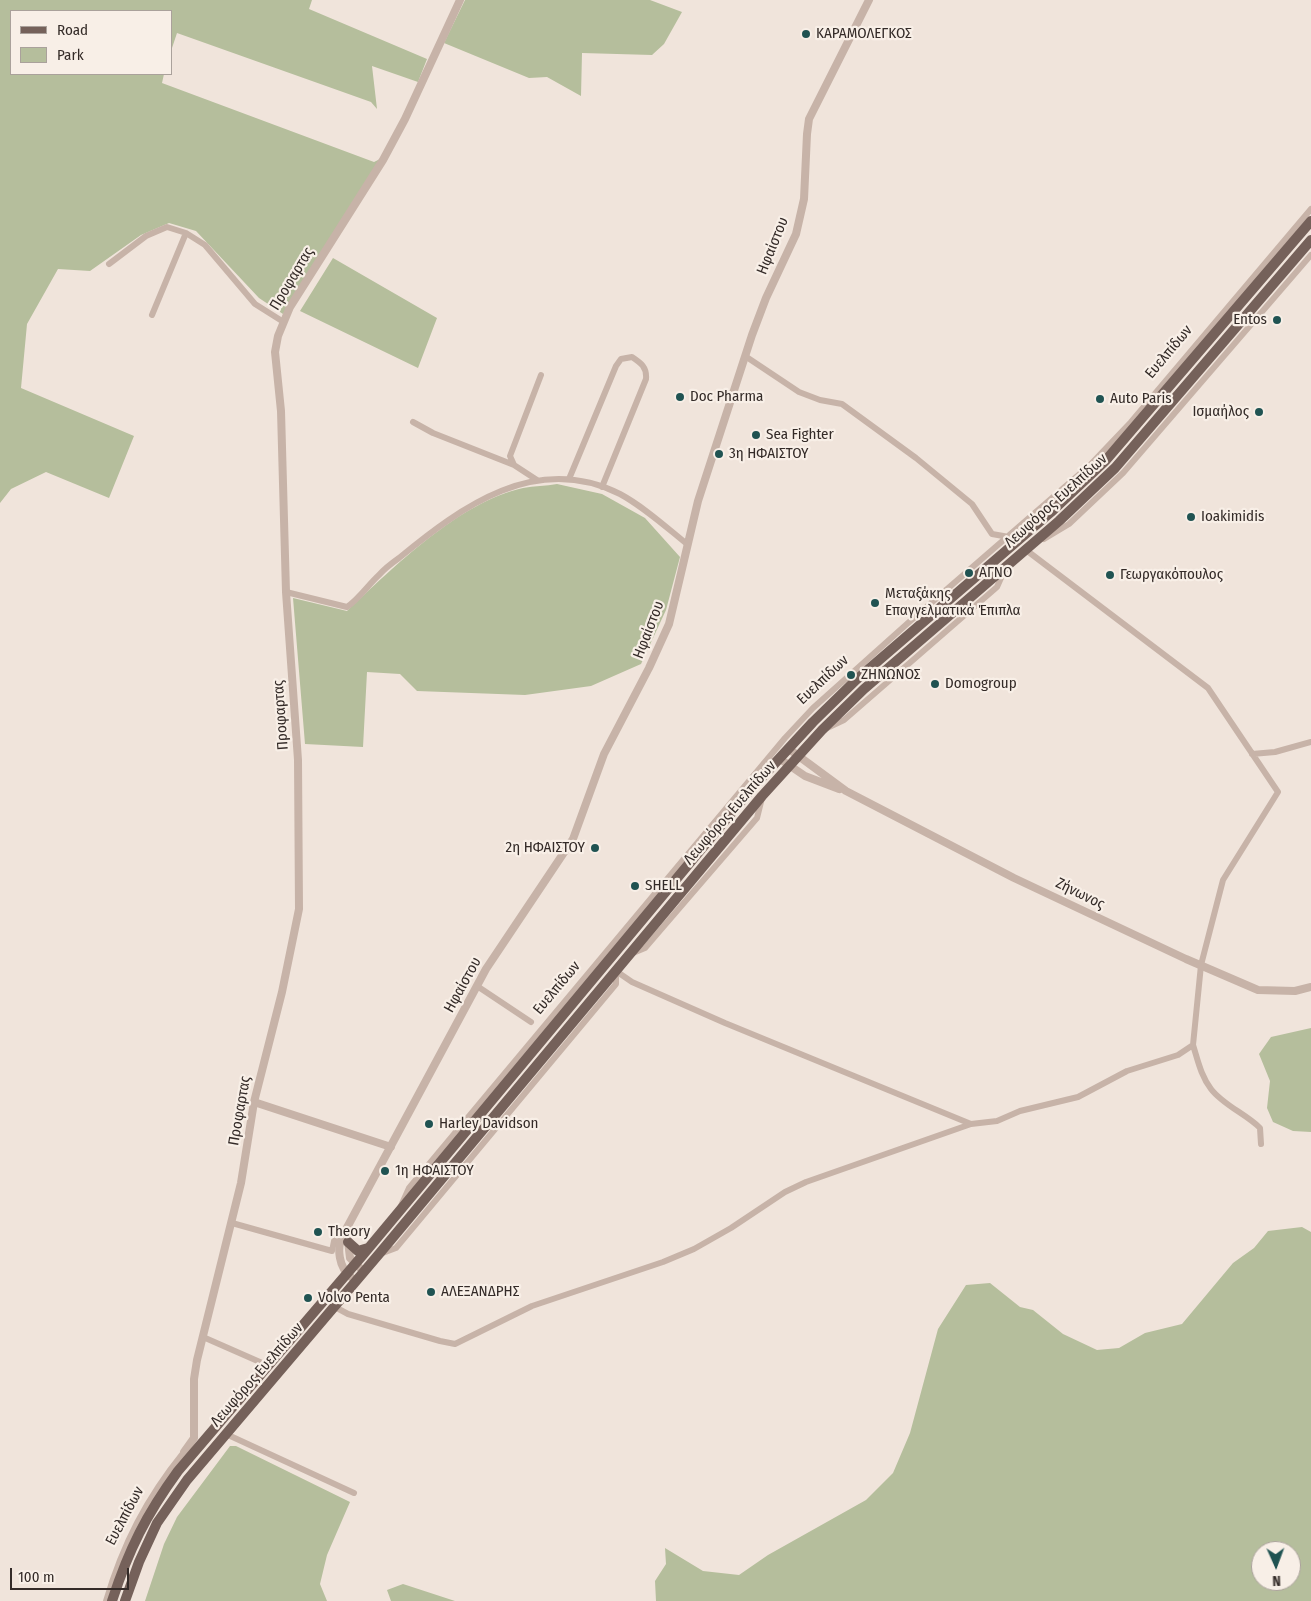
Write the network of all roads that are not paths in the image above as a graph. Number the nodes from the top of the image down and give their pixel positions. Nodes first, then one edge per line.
1 (460, 0) edge
2 (869, 0) edge
3 (1311, 209) edge
4 (1311, 221) edge
5 (186, 233) junction
6 (1311, 240) edge
7 (1311, 255) edge
8 (108, 264) dead end
9 (1240, 298) junction
10 (152, 315) dead end
11 (282, 322) junction
12 (745, 356) junction
13 (541, 375) dead end
14 (1190, 389) junction
15 (1159, 394) junction
16 (413, 422) dead end
17 (514, 465) junction
18 (569, 479) junction
19 (537, 480) junction
20 (602, 487) junction
21 (1009, 537) junction
22 (687, 544) junction
23 (1026, 550) junction
24 (286, 592) junction
25 (910, 627) junction
26 (1311, 742) edge
27 (788, 749) junction
28 (1252, 754) junction
29 (798, 756) junction
30 (780, 759) junction
31 (789, 767) junction
32 (846, 792) junction
33 (724, 817) junction
34 (1201, 965) junction
35 (616, 971) junction
36 (477, 986) junction
37 (1311, 986) edge
38 (531, 1022) dead end
39 (1193, 1045) junction
40 (254, 1102) junction
41 (971, 1124) junction
42 (1261, 1144) dead end
43 (391, 1147) junction
44 (232, 1223) junction
45 (346, 1235) junction
46 (368, 1248) junction
47 (355, 1264) junction
48 (364, 1272) junction
49 (343, 1278) junction
50 (357, 1281) junction
51 (335, 1307) junction
52 (204, 1337) junction
53 (269, 1366) junction
54 (226, 1434) junction
55 (186, 1455) junction
56 (354, 1493) dead end
57 (154, 1498) junction
58 (106, 1601) edge
59 (112, 1601) edge
60 (125, 1601) edge

1 - 11 street, Προφαρτας
2 - 12 street, Ηφαίστου
3 - 9 street
4 - 9 main road, Λεωφόρος Ευελπίδων
5 - 8 street
5 - 10 street
5 - 11 street
6 - 14 main road, Λεωφόρος Ευελπίδων
7 - 14 street
9 - 15 main road, Λεωφόρος Ευελπίδων
11 - 24 street, Προφαρτας
12 - 21 street
12 - 22 street, Ηφαίστου
13 - 17 street
14 - 23 main road, Λεωφόρος Ευελπίδων
15 - 21 street, Ευελπίδων
15 - 25 main road, Λεωφόρος Ευελπίδων
16 - 17 street
17 - 19 street
18 - 19 street
18 - 20 street
18 - 20 street
19 - 24 street
20 - 22 street
21 - 25 street, Ευελπίδων
22 - 36 street, Ηφαίστου
23 - 28 street
23 - 29 main road, Λεωφόρος Ευελπίδων
24 - 40 street, Προφαρτας
25 - 27 main road, Λεωφόρος Ευελπίδων
25 - 33 street, Ευελπίδων
26 - 28 street
27 - 29 street
27 - 30 main road, Λεωφόρος Ευελπίδων
28 - 34 street
29 - 31 main road, Λεωφόρος Ευελπίδων
29 - 32 street
30 - 31 street
30 - 33 main road, Λεωφόρος Ευελπίδων
31 - 32 street
31 - 35 main road, Λεωφόρος Ευελπίδων
32 - 34 street, Ζήνωνος
33 - 46 main road, Λεωφόρος Ευελπίδων
34 - 37 street, Ζήνωνος
34 - 39 street
35 - 41 street
35 - 48 main road, Λεωφόρος Ευελπίδων
36 - 38 street
36 - 43 street, Ηφαίστου
39 - 41 street
39 - 42 street
40 - 43 street
40 - 44 street, Προφαρτας
41 - 51 street
43 - 45 street, Ηφαίστου
44 - 45 street
44 - 52 street, Προφαρτας
45 - 46 main road
45 - 47 street
45 - 49 street, Ηφαίστου
46 - 47 main road, Λεωφόρος Ευελπίδων
47 - 48 street
47 - 49 main road, Λεωφόρος Ευελπίδων
48 - 50 main road, Λεωφόρος Ευελπίδων
49 - 50 street
49 - 53 main road, Λεωφόρος Ευελπίδων
50 - 51 main road, Λεωφόρος Ευελπίδων
51 - 54 main road, Λεωφόρος Ευελπίδων
52 - 53 street
52 - 55 street, Προφαρτας
53 - 55 main road, Λεωφόρος Ευελπίδων
54 - 56 street
54 - 60 main road, Λεωφόρος Ευελπίδων
55 - 57 main road, Λεωφόρος Ευελπίδων
57 - 58 street, Ευελπίδων
57 - 59 main road, Λεωφόρος Ευελπίδων

